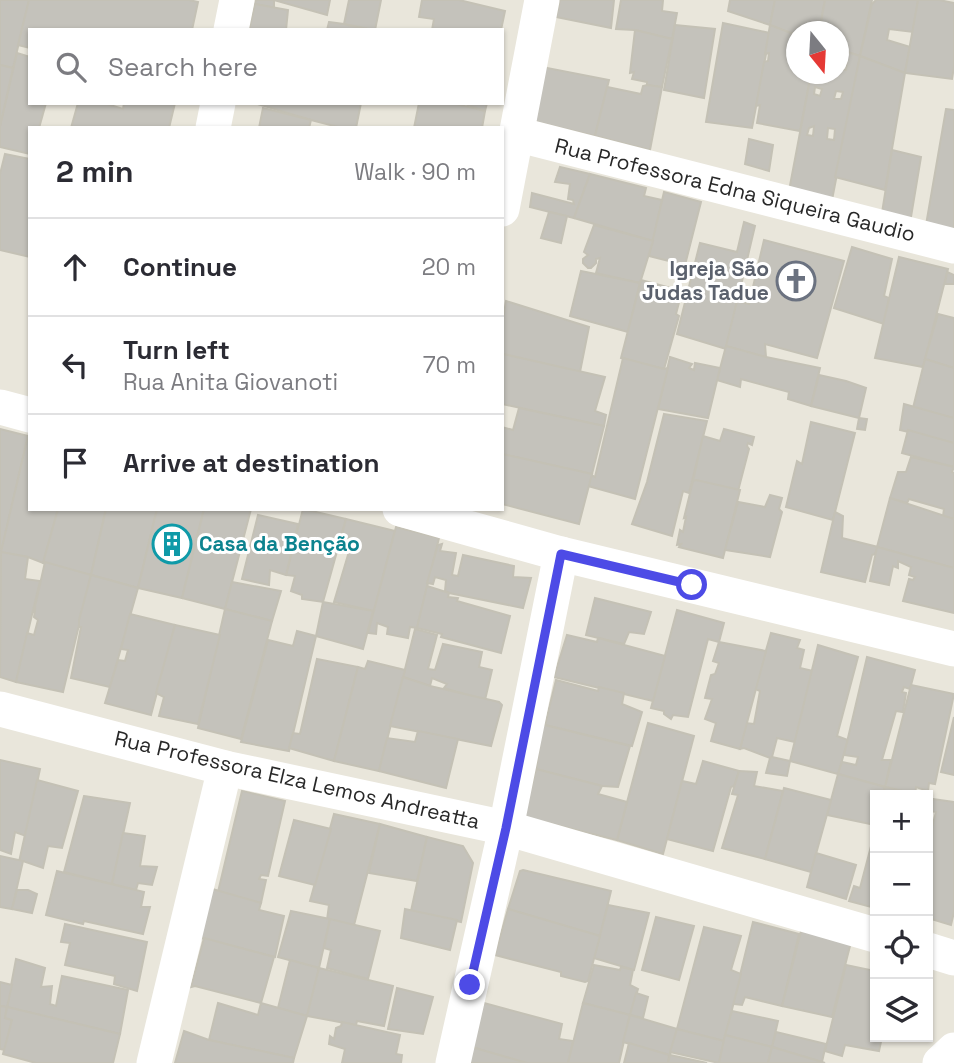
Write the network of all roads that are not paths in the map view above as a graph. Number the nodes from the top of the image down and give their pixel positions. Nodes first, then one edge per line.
1 (237, 0) edge
2 (542, 0) edge
3 (231, 28) edge
4 (218, 105) edge
5 (214, 126) edge
6 (516, 134) junction
7 (504, 198) edge
8 (954, 246) edge
9 (0, 407) edge
10 (28, 414) edge
11 (415, 511) edge
12 (446, 515) edge
13 (561, 554) junction
14 (954, 649) edge
15 (0, 709) edge
16 (225, 768) junction
17 (506, 828) junction
18 (870, 934) edge
19 (933, 952) edge
20 (954, 958) edge
21 (954, 1050) edge
22 (154, 1063) edge
23 (453, 1063) edge
24 (940, 1063) edge

1 - 3 street
2 - 6 street
4 - 5 street
6 - 7 street
6 - 8 street, Rua Professora Edna Siqueira Gaudio
9 - 10 street
11 - 12 street
12 - 13 street
13 - 14 street
13 - 17 street
15 - 16 street, Rua Professora Elza Lemos Andreatta
16 - 17 street, Rua Professora Elza Lemos Andreatta
16 - 22 street
17 - 18 street, Rua Professora Elza Lemos Andreatta
17 - 23 street
19 - 20 street
21 - 24 street

